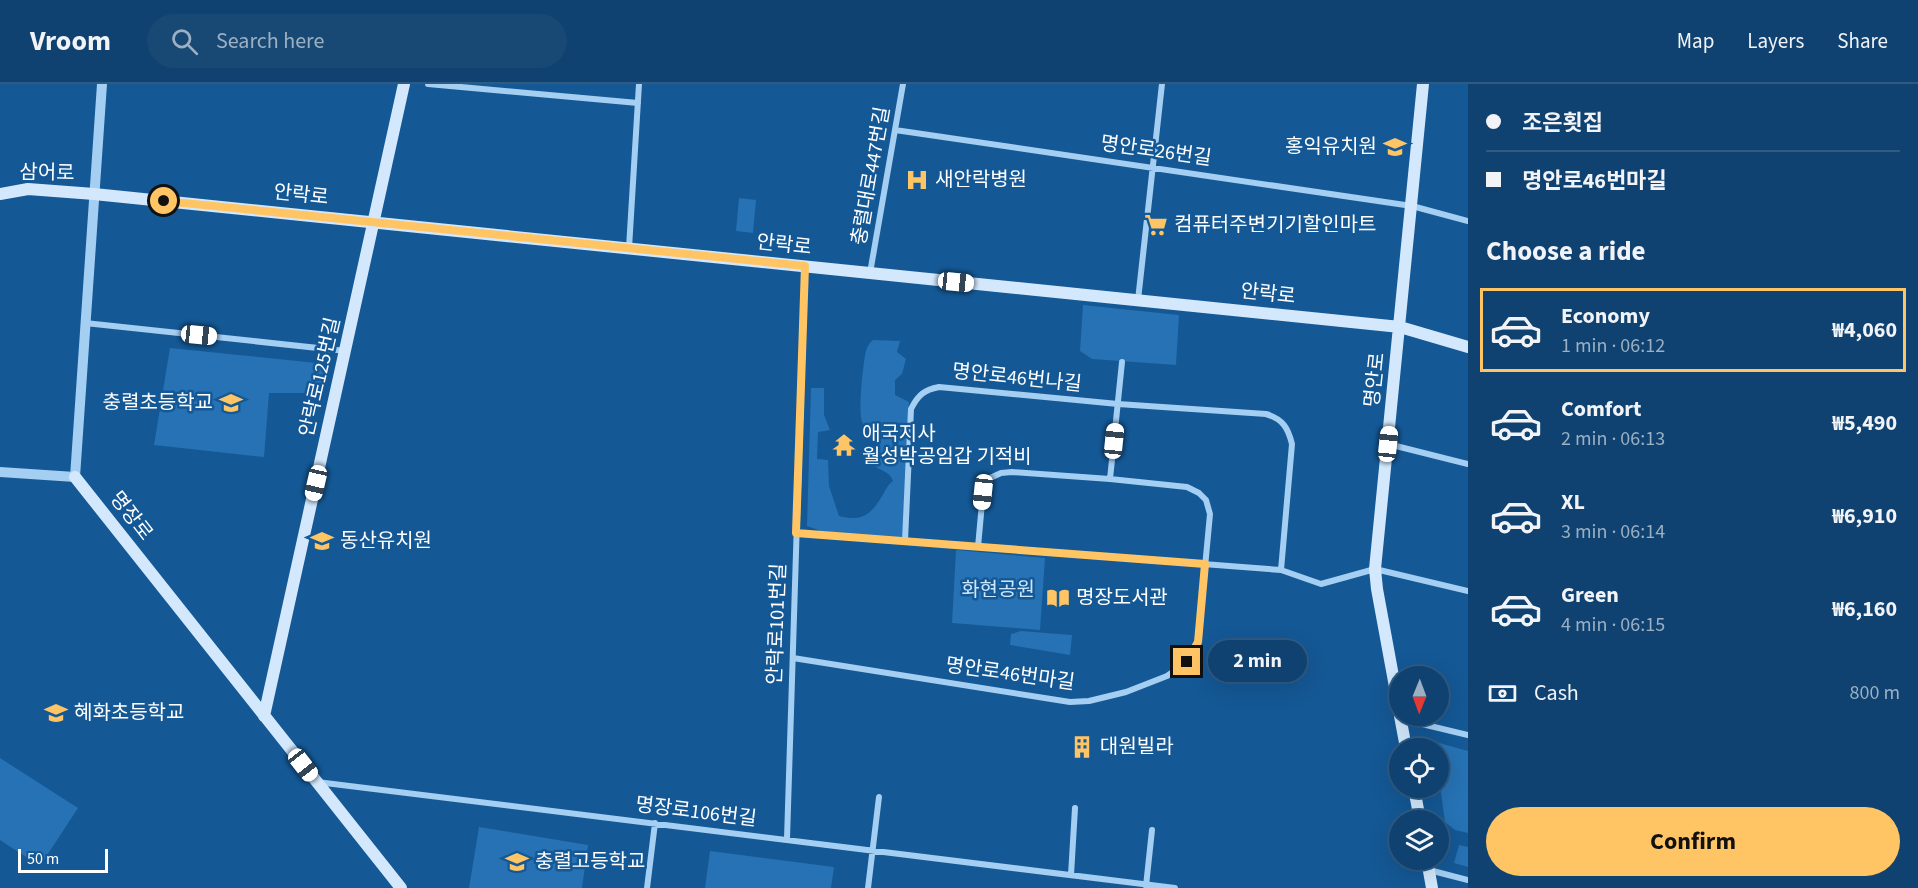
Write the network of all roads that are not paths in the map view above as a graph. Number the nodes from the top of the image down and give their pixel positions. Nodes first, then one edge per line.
1 (102, 84) edge
2 (404, 84) edge
3 (428, 84) edge
4 (639, 84) edge
5 (903, 84) edge
6 (1162, 84) edge
7 (1423, 84) edge
8 (638, 103) junction
9 (895, 130) junction
10 (1153, 168) junction
11 (0, 194) edge
12 (94, 194) junction
13 (1412, 206) junction
14 (1468, 221) edge
15 (375, 223) junction
16 (629, 248) junction
17 (805, 266) junction
18 (870, 273) junction
19 (1138, 300) junction
20 (85, 322) junction
21 (1400, 327) junction
22 (1468, 347) edge
23 (346, 351) junction
24 (1122, 362) dead end
25 (1118, 404) junction
26 (1388, 444) junction
27 (1468, 464) edge
28 (0, 472) edge
29 (75, 477) junction
30 (1110, 479) junction
31 (796, 533) junction
32 (905, 541) junction
33 (978, 547) junction
34 (1205, 564) junction
35 (1376, 569) junction
36 (1281, 570) junction
37 (1468, 591) edge
38 (793, 658) junction
39 (1391, 666) edge
40 (264, 716) junction
41 (1436, 726) edge
42 (1468, 735) edge
43 (316, 782) junction
44 (879, 797) dead end
45 (1075, 808) dead end
46 (655, 823) junction
47 (1152, 830) dead end
48 (787, 839) junction
49 (872, 850) junction
50 (1429, 870) edge
51 (1441, 870) edge
52 (1071, 875) junction
53 (1468, 880) edge
54 (1146, 886) edge
55 (401, 888) edge
56 (647, 888) edge
57 (868, 888) edge
58 (1175, 888) edge
59 (1432, 888) edge

1 - 12 street
2 - 15 main road, 안락로125번길
3 - 8 street
4 - 8 street
5 - 9 street, 충렬대로447번길
6 - 10 street
7 - 13 main road, 명안로
8 - 16 street
9 - 10 street, 명안로26번길
9 - 18 street, 충렬대로447번길
10 - 13 street, 명안로26번길
10 - 19 street
11 - 12 main road, 삼어로
12 - 15 main road, 안락로
12 - 20 street
13 - 14 street, 명안로26번길
13 - 21 main road, 명안로
15 - 16 main road, 안락로
15 - 23 main road, 안락로125번길
16 - 17 main road, 안락로
17 - 18 main road, 안락로
17 - 31 street, 안락로101번길
18 - 19 main road, 안락로
19 - 21 main road, 안락로
20 - 23 street
20 - 29 street
21 - 22 main road, 안락로
21 - 26 main road, 명안로
23 - 40 main road, 안락로125번길
24 - 25 street
25 - 30 street
25 - 32 street, 명안로46번나길
25 - 36 street, 명안로46번나길
26 - 27 street
26 - 35 main road, 명안로
28 - 29 street
29 - 40 main road, 명장로
30 - 33 street
30 - 34 street, 명안로46번마길
31 - 32 street
31 - 38 street, 안락로101번길
32 - 33 street
33 - 34 street
34 - 36 street
34 - 38 street, 명안로46번마길
35 - 36 street
35 - 37 street
35 - 39 main road, 명안로
38 - 48 street, 안락로101번길
40 - 43 main road, 명장로
41 - 42 street
43 - 46 street, 명장로106번길
43 - 55 main road, 명장로
44 - 49 street
45 - 52 street
46 - 48 street, 명장로106번길
46 - 56 street
47 - 54 street
48 - 49 street, 명장로106번길
49 - 52 street, 명장로106번길
49 - 57 street
50 - 59 main road
51 - 53 street
52 - 54 street, 명장로106번길
54 - 58 street, 명장로106번길

